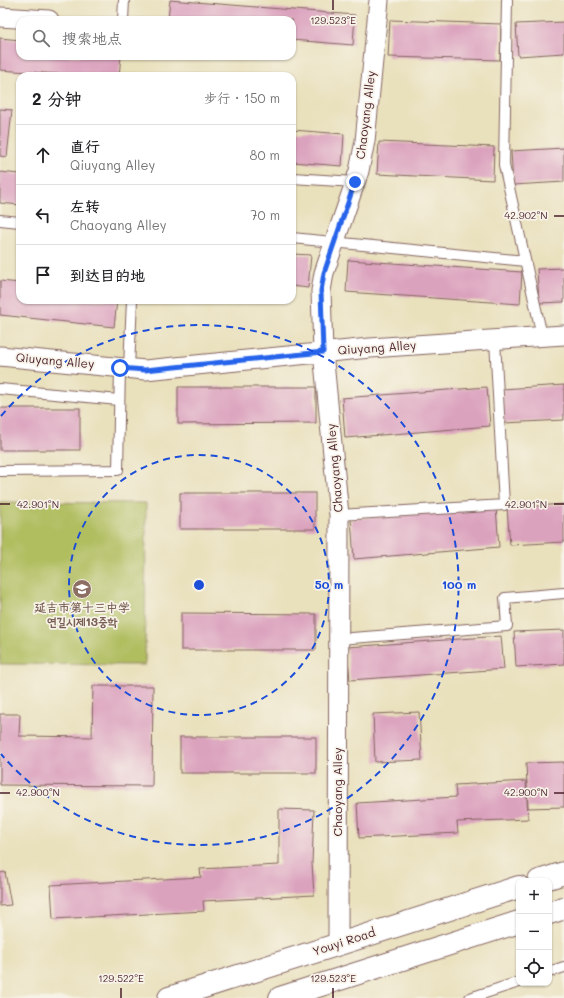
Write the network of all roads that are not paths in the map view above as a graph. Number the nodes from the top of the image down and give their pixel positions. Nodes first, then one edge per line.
1 (124, 0) edge
2 (379, 0) edge
3 (507, 0) edge
4 (123, 16) edge
5 (0, 17) edge
6 (16, 18) edge
7 (296, 178) edge
8 (355, 182) junction
9 (0, 220) edge
10 (16, 222) edge
11 (296, 238) edge
12 (334, 243) junction
13 (525, 261) junction
14 (132, 304) edge
15 (564, 335) edge
16 (542, 336) junction
17 (495, 340) junction
18 (323, 352) junction
19 (0, 356) edge
20 (124, 368) junction
21 (0, 389) edge
22 (119, 400) junction
23 (0, 471) edge
24 (339, 515) junction
25 (564, 594) edge
26 (339, 639) junction
27 (564, 873) edge
28 (548, 878) edge
29 (516, 888) edge
30 (564, 908) edge
31 (552, 912) edge
32 (516, 923) edge
33 (338, 944) junction
34 (564, 967) edge
35 (552, 971) edge
36 (516, 983) edge
37 (169, 998) edge
38 (280, 998) edge
39 (470, 998) edge

1 - 4 lane
2 - 8 street, Chaoyang Alley
3 - 13 lane
5 - 6 street
7 - 8 lane
8 - 12 street, Chaoyang Alley
9 - 10 lane
11 - 12 lane
12 - 13 lane
12 - 18 street, Chaoyang Alley
13 - 16 lane
14 - 20 lane
15 - 16 street, Qiuyang Alley
16 - 17 street, Qiuyang Alley
17 - 18 street, Qiuyang Alley
17 - 24 lane
18 - 20 street, Qiuyang Alley
18 - 24 street, Chaoyang Alley
19 - 20 street, Qiuyang Alley
20 - 22 lane
21 - 22 lane
22 - 23 lane
24 - 26 street, Chaoyang Alley
25 - 26 lane
26 - 33 street, Chaoyang Alley
27 - 28 main road
29 - 33 main road, Youyi Road
30 - 31 main road
32 - 38 main road
33 - 37 main road, Youyi Road
34 - 35 lane
36 - 39 lane

